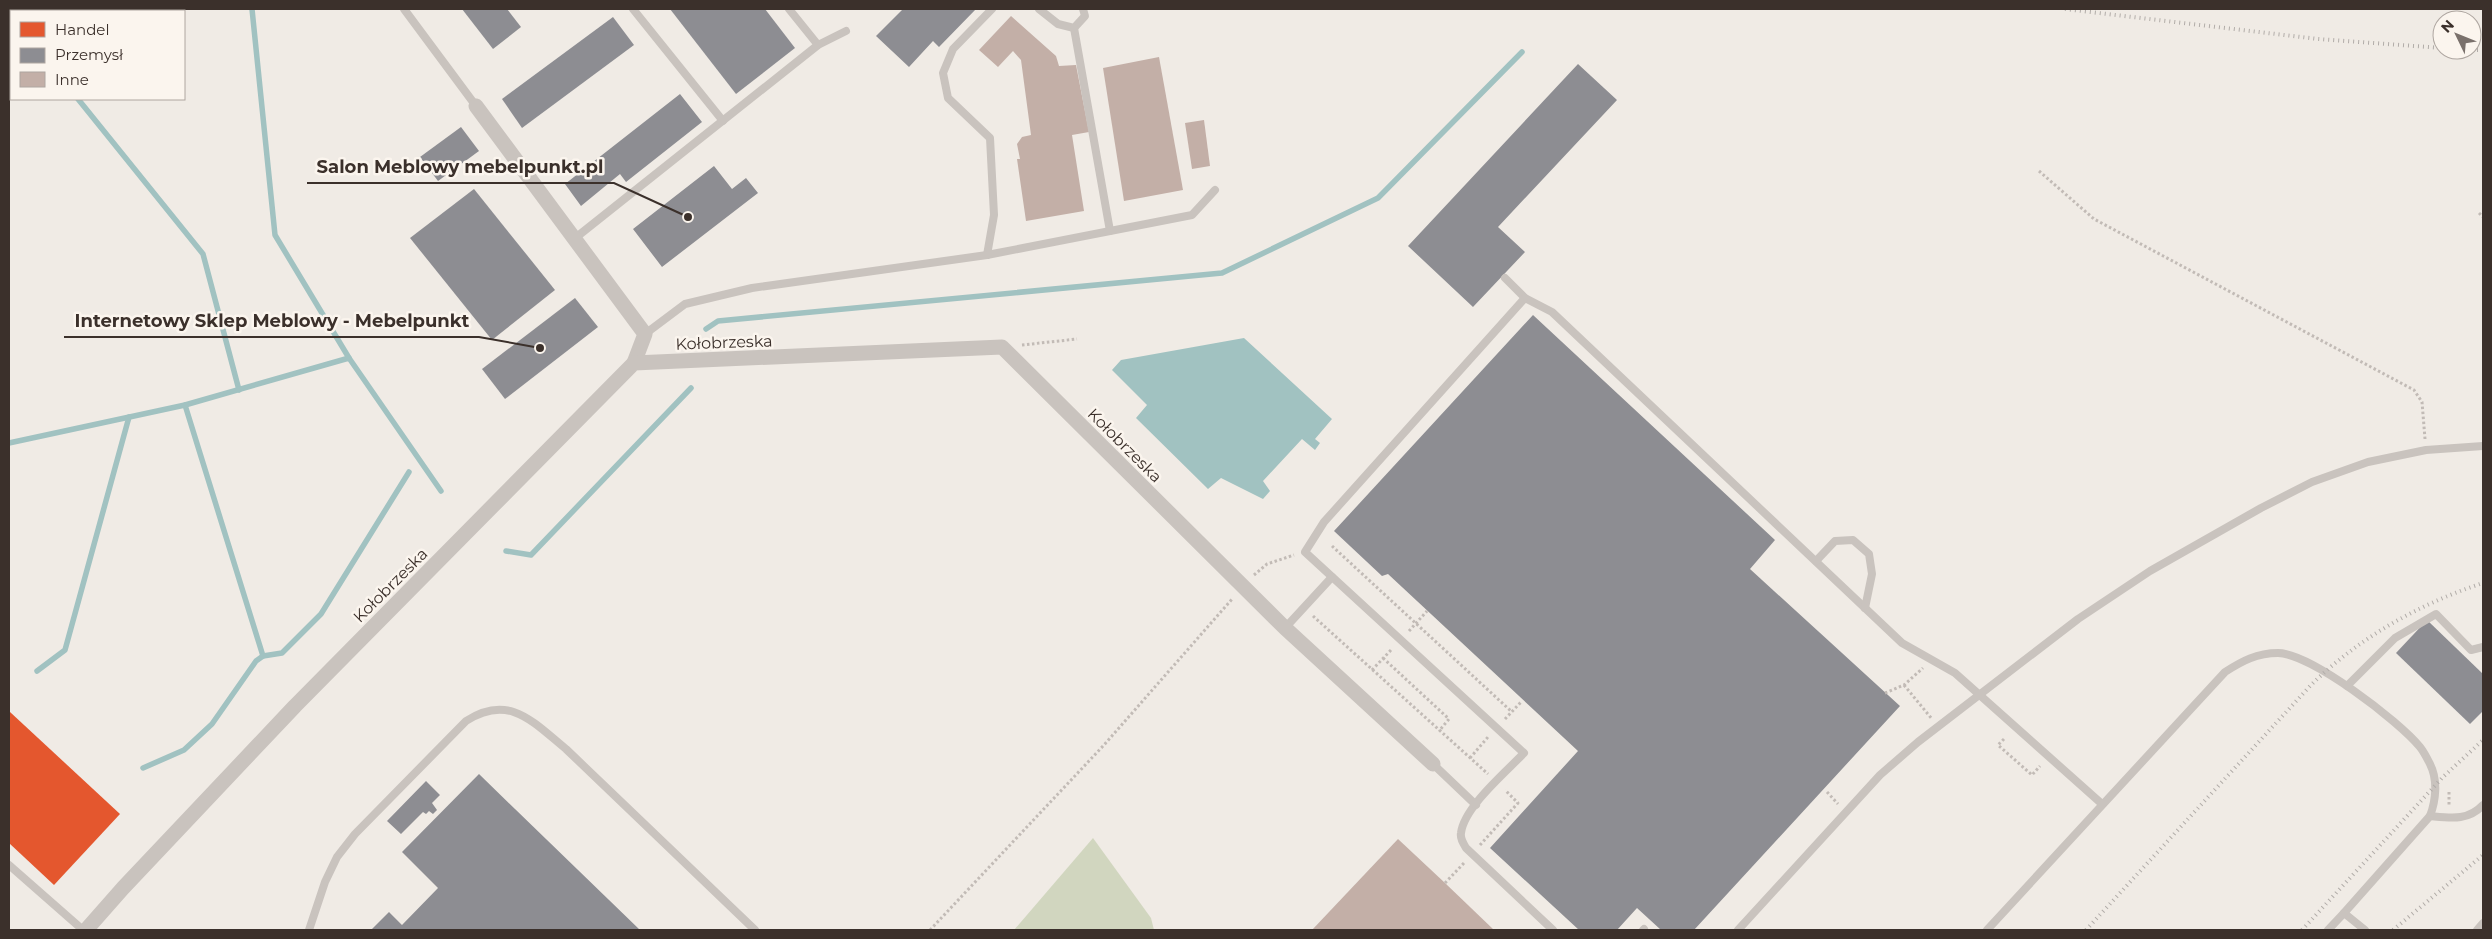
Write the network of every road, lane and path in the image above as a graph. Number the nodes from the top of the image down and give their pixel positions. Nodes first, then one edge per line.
1 (404, 9) edge
2 (633, 9) edge
3 (789, 9) edge
4 (992, 9) edge
5 (1039, 9) edge
6 (1083, 9) edge
7 (1074, 28) junction
8 (846, 31) dead end
9 (818, 45) junction
10 (476, 106) joint
11 (723, 120) junction
12 (2039, 171) dead end
13 (1215, 190) dead end
14 (2479, 213) dead end
15 (2483, 217) edge
16 (1110, 231) junction
17 (574, 239) junction
18 (987, 255) junction
19 (1506, 278) dead end
20 (1526, 298) junction
21 (645, 334) junction
22 (1076, 339) dead end
23 (1002, 346) junction
24 (634, 363) junction
25 (2483, 446) edge
26 (2426, 450) junction
27 (1332, 546) dead end
28 (1294, 555) dead end
29 (1816, 561) junction
30 (1332, 577) junction
31 (1243, 587) junction
32 (1865, 608) junction
33 (1427, 611) dead end
34 (1309, 612) dead end
35 (1416, 624) junction
36 (1284, 628) junction
37 (1405, 635) dead end
38 (1394, 647) dead end
39 (2483, 647) edge
40 (1383, 658) junction
41 (1924, 668) dead end
42 (1372, 670) junction
43 (1904, 685) junction
44 (2347, 686) junction
45 (1885, 693) dead end
46 (1979, 694) junction
47 (1522, 701) dead end
48 (1512, 712) junction
49 (1932, 719) dead end
50 (1505, 720) dead end
51 (1439, 731) junction
52 (1491, 735) dead end
53 (2004, 739) dead end
54 (1470, 758) junction
55 (1433, 764) joint
56 (2040, 766) dead end
57 (1492, 778) dead end
58 (1505, 790) dead end
59 (1827, 792) dead end
60 (2102, 804) junction
61 (1476, 805) junction
62 (2483, 805) edge
63 (1840, 806) dead end
64 (2430, 816) junction
65 (1480, 846) dead end
66 (1464, 862) dead end
67 (9, 865) edge
68 (1445, 883) dead end
69 (2344, 913) junction
70 (2483, 923) edge
71 (82, 930) edge
72 (86, 930) edge
73 (309, 930) edge
74 (755, 930) edge
75 (930, 930) edge
76 (1552, 930) edge
77 (1738, 930) edge
78 (1987, 930) edge
79 (2328, 930) edge
80 (2365, 930) edge
81 (2477, 930) edge

1 - 10 lane
2 - 11 lane
3 - 9 lane
4 - 18 lane
5 - 7 lane
6 - 7 lane
7 - 16 lane
8 - 9 lane
9 - 11 lane
10 - 17 street
11 - 17 lane
12 - 26 path
13 - 16 lane
14 - 15 path
16 - 18 lane
17 - 21 street
18 - 21 lane
19 - 20 lane
20 - 29 lane
20 - 30 lane
21 - 24 street
22 - 23 path
23 - 24 street, Kołobrzeska
23 - 31 street, Kołobrzeska
24 - 72 street, Kołobrzeska
25 - 26 lane
26 - 46 lane
27 - 35 path
28 - 31 path
29 - 32 lane
29 - 32 lane
30 - 36 lane
30 - 61 lane
31 - 36 street, Kołobrzeska
31 - 75 path
32 - 46 lane
33 - 35 path
34 - 42 path
35 - 37 path
35 - 48 path
36 - 55 street, Kołobrzeska
38 - 40 path
39 - 44 lane
40 - 42 path
40 - 51 path
41 - 43 path
42 - 51 path
43 - 45 path
43 - 49 path
44 - 60 lane
44 - 64 lane
46 - 60 lane
46 - 77 lane
47 - 48 path
48 - 50 path
51 - 54 path
52 - 54 path
53 - 56 path
54 - 57 path
55 - 61 lane
58 - 65 path
59 - 63 path
60 - 78 lane
61 - 76 lane
62 - 64 lane
64 - 69 lane
66 - 68 path
67 - 71 lane
69 - 79 lane
69 - 80 lane
70 - 81 lane
73 - 74 lane

